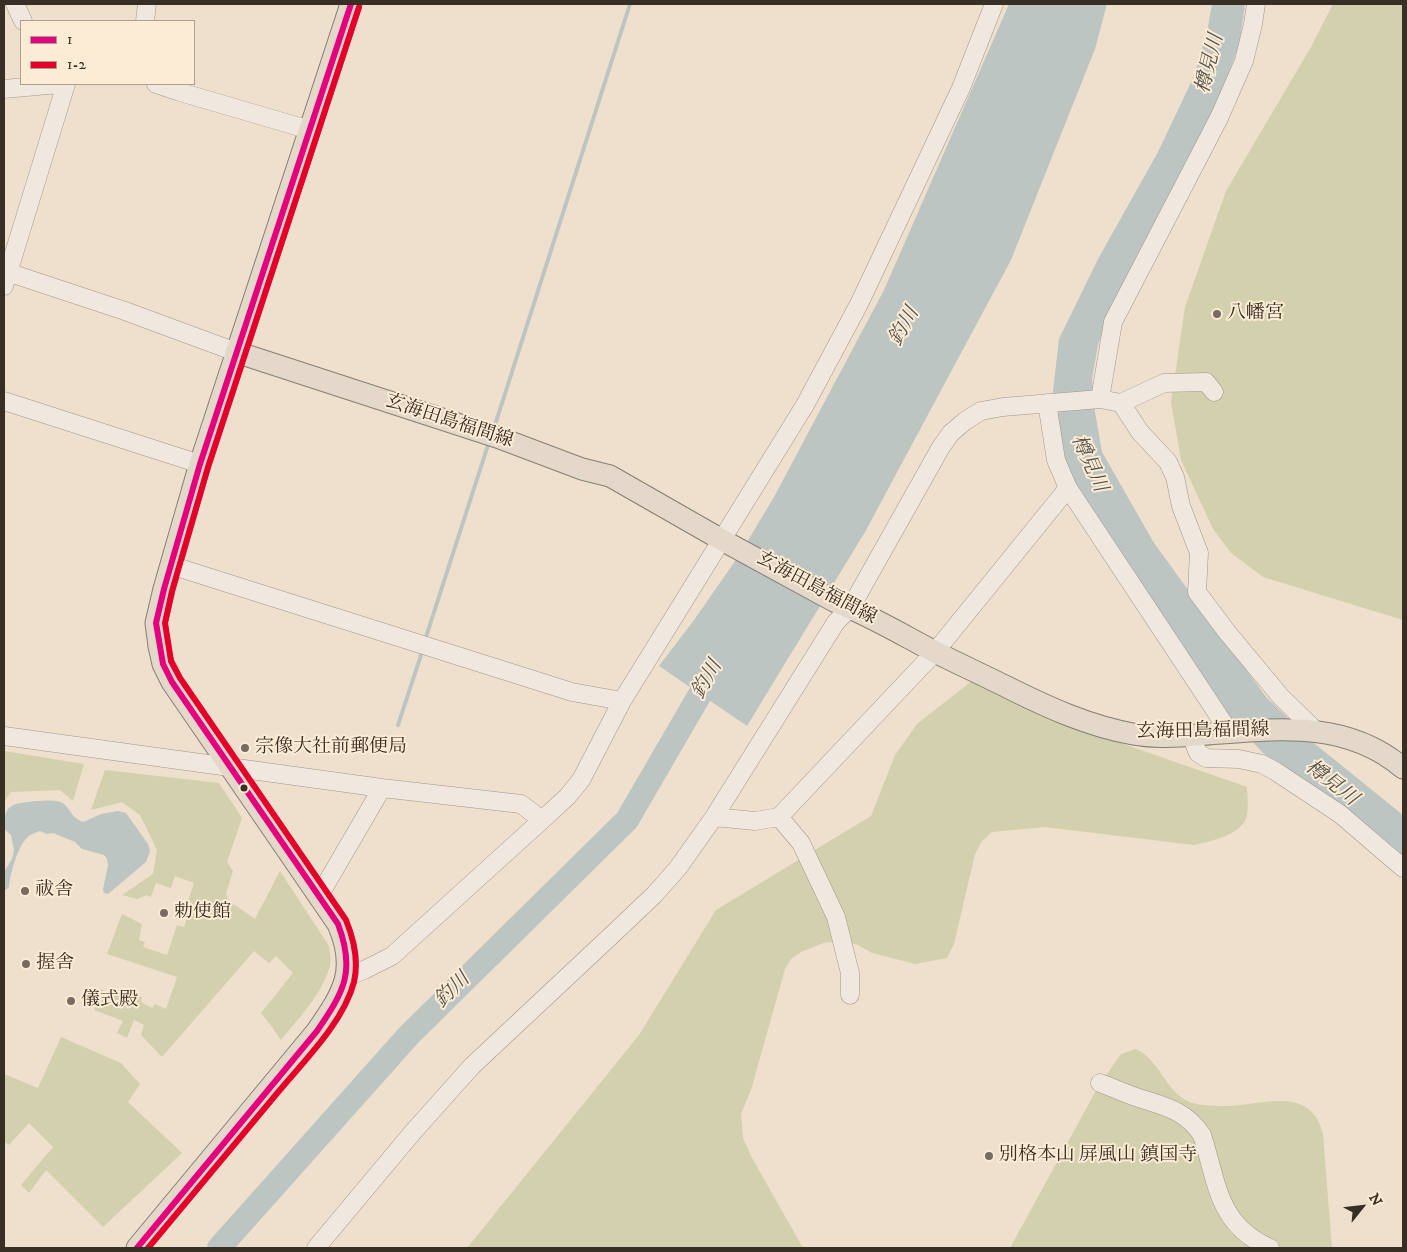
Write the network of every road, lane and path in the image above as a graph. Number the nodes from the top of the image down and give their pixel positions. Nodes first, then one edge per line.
1 (15, 4) edge
2 (147, 4) edge
3 (351, 4) edge
4 (994, 4) edge
5 (1256, 4) edge
6 (23, 20) edge
7 (144, 20) edge
8 (47, 85) edge
9 (66, 85) edge
10 (159, 85) edge
11 (4, 89) edge
12 (310, 130) junction
13 (5, 276) edge
14 (236, 352) junction
15 (1214, 392) dead end
16 (1100, 399) junction
17 (4, 401) edge
18 (1051, 403) junction
19 (1121, 403) junction
20 (200, 464) junction
21 (1068, 488) junction
22 (728, 543) junction
23 (170, 566) junction
24 (851, 607) junction
25 (935, 652) junction
26 (622, 700) junction
27 (1310, 731) junction
28 (1235, 732) junction
29 (1191, 735) junction
30 (4, 736) edge
31 (1402, 763) edge
32 (229, 766) junction
33 (382, 788) junction
34 (714, 817) junction
35 (779, 817) junction
36 (542, 820) junction
37 (1403, 868) edge
38 (319, 896) junction
39 (346, 976) junction
40 (850, 994) dead end
41 (1100, 1083) dead end
42 (136, 1248) edge
43 (316, 1248) edge
44 (1270, 1248) edge

1 - 6 street
2 - 7 street
3 - 12 main road
4 - 22 street
5 - 16 street
8 - 11 street
9 - 13 street
10 - 12 street
12 - 14 main road
13 - 14 street
14 - 20 main road
14 - 22 main road, 玄海田島福間線
15 - 19 street
16 - 18 street
16 - 19 street
17 - 20 street
18 - 21 street
18 - 24 street
19 - 27 street
20 - 23 main road
21 - 25 street
21 - 28 street
22 - 24 main road, 玄海田島福間線
22 - 26 street
23 - 26 street
23 - 32 main road
24 - 25 main road, 玄海田島福間線
24 - 34 street
25 - 29 main road, 玄海田島福間線
25 - 35 street
26 - 36 street
27 - 28 main road, 玄海田島福間線
27 - 31 main road, 玄海田島福間線
28 - 29 main road, 玄海田島福間線
29 - 37 street
30 - 32 street
32 - 33 street
32 - 38 main road
33 - 36 street
33 - 38 street
34 - 35 street
34 - 43 street
35 - 40 street
36 - 39 street
38 - 39 main road
39 - 42 main road
41 - 44 street

